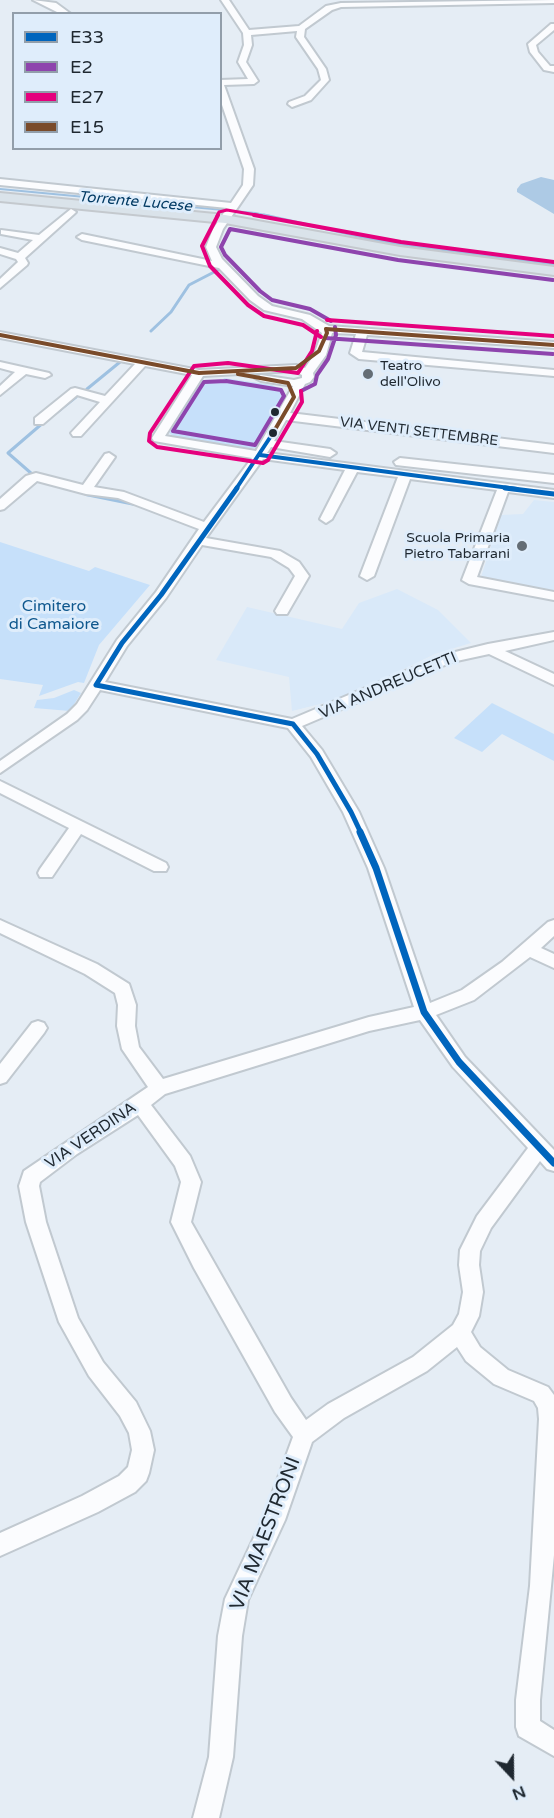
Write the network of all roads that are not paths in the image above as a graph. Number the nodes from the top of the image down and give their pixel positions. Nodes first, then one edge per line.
1 (37, 0) edge
2 (225, 0) edge
3 (554, 1) edge
4 (64, 12) edge
5 (554, 26) edge
6 (301, 28) junction
7 (247, 33) junction
8 (554, 69) edge
9 (222, 84) edge
10 (222, 90) edge
11 (292, 104) dead end
12 (0, 182) edge
13 (0, 197) edge
14 (234, 206) junction
15 (71, 212) dead end
16 (226, 217) junction
17 (5, 232) dead end
18 (82, 237) dead end
19 (42, 239) junction
20 (0, 251) edge
21 (20, 257) junction
22 (223, 266) junction
23 (554, 271) edge
24 (0, 285) edge
25 (326, 329) junction
26 (363, 331) junction
27 (0, 335) edge
28 (506, 341) junction
29 (554, 345) edge
30 (142, 363) junction
31 (0, 365) edge
32 (496, 368) junction
33 (24, 370) junction
34 (199, 373) junction
35 (554, 374) edge
36 (45, 375) dead end
37 (293, 376) junction
38 (0, 392) edge
39 (107, 400) junction
40 (284, 416) junction
41 (39, 421) dead end
42 (77, 433) dead end
43 (267, 443) junction
44 (554, 449) edge
45 (260, 455) junction
46 (109, 457) dead end
47 (353, 467) junction
48 (406, 474) junction
49 (554, 479) edge
50 (504, 487) junction
51 (86, 490) junction
52 (554, 494) edge
53 (0, 506) edge
54 (326, 519) dead end
55 (207, 526) junction
56 (198, 540) junction
57 (367, 576) dead end
58 (554, 596) edge
59 (282, 611) dead end
60 (554, 636) edge
61 (488, 648) junction
62 (554, 680) edge
63 (96, 685) junction
64 (294, 724) junction
65 (1, 766) edge
66 (0, 786) edge
67 (78, 826) junction
68 (160, 867) dead end
69 (46, 873) dead end
70 (0, 926) edge
71 (554, 926) edge
72 (528, 949) junction
73 (554, 961) edge
74 (424, 1012) junction
75 (38, 1028) dead end
76 (0, 1077) edge
77 (159, 1088) junction
78 (140, 1104) junction
79 (547, 1155) edge
80 (460, 1332) junction
81 (304, 1435) junction
82 (0, 1545) edge
83 (554, 1744) edge
84 (206, 1818) edge

1 - 4 street
2 - 7 street
3 - 6 street
5 - 8 street
6 - 7 street
6 - 11 street
7 - 9 street
10 - 14 street
12 - 14 street
13 - 16 main road
14 - 16 street
15 - 19 street
16 - 22 street
16 - 23 main road
17 - 19 street
18 - 22 street
19 - 21 street
20 - 21 street
21 - 24 street
22 - 25 street
25 - 26 street
25 - 37 street
26 - 28 street
26 - 32 street
27 - 30 street
28 - 29 street
28 - 32 street
30 - 34 street
30 - 39 street
31 - 33 street
32 - 35 street
33 - 36 street
33 - 38 street
34 - 37 street
34 - 45 street
37 - 40 street
39 - 41 street
39 - 42 street
40 - 43 street
40 - 44 street, VIA VENTI SETTEMBRE
43 - 45 street
43 - 49 street
45 - 47 street
45 - 55 street
46 - 51 street
47 - 48 street
47 - 54 street
48 - 50 street
48 - 57 street
50 - 52 street
50 - 58 street
51 - 53 street
51 - 55 street
55 - 56 street
56 - 59 street
56 - 63 street
60 - 61 street, VIA ANDREUCETTI
61 - 62 street
61 - 64 street, VIA ANDREUCETTI
63 - 64 street
63 - 65 street
64 - 74 street
66 - 67 street
67 - 68 street
67 - 69 street
70 - 77 street
71 - 72 street, VIA VERDINA
72 - 73 street
72 - 74 street, VIA VERDINA
74 - 77 street, VIA VERDINA
74 - 79 street
75 - 76 street
77 - 78 street, VIA VERDINA
78 - 81 street
78 - 82 street, VIA VERDINA
79 - 80 street
80 - 81 street
80 - 83 street
81 - 84 street, VIA MAESTRONI

